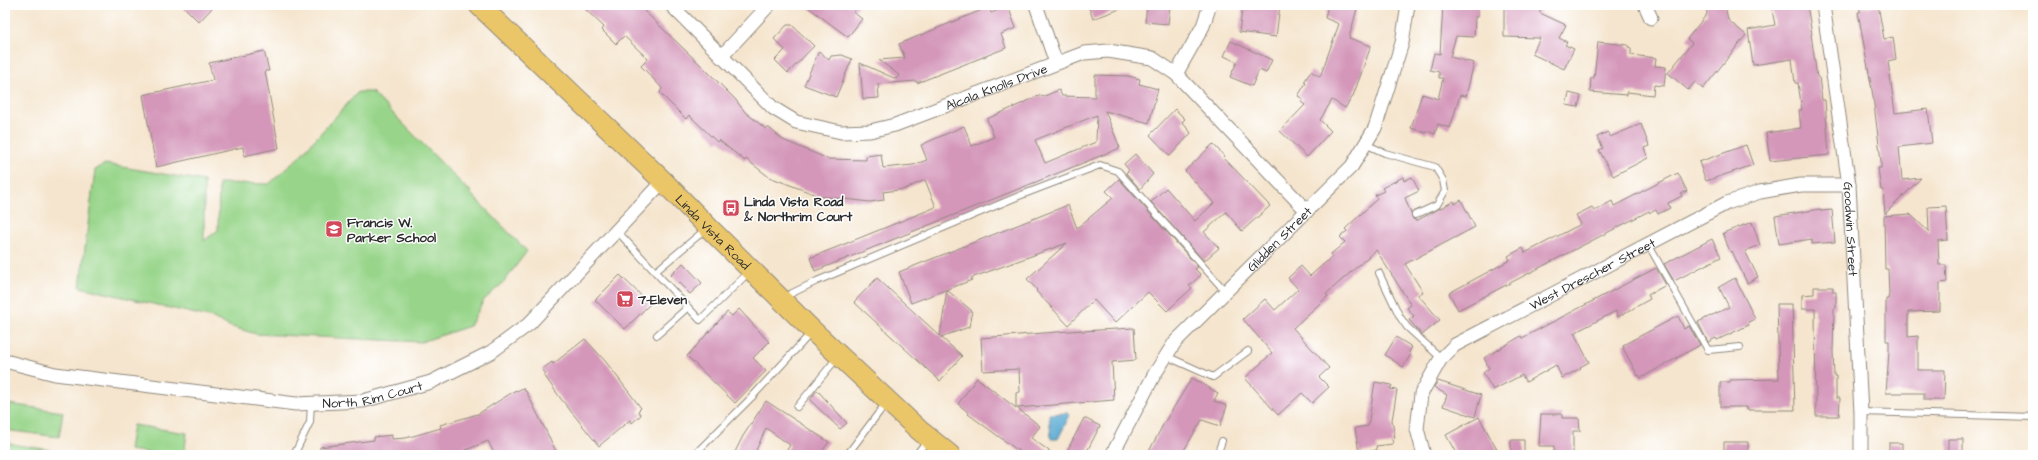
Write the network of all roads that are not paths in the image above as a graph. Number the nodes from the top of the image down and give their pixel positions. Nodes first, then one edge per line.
1 (479, 5) edge
2 (671, 5) edge
3 (769, 5) edge
4 (1036, 5) edge
5 (1210, 5) edge
6 (1408, 5) edge
7 (1645, 5) edge
8 (1823, 5) edge
9 (1651, 18) dead end
10 (721, 57) junction
11 (1056, 63) junction
12 (1176, 74) junction
13 (1365, 144) junction
14 (663, 181) junction
15 (1849, 185) junction
16 (1307, 211) junction
17 (1415, 215) dead end
18 (708, 227) junction
19 (617, 231) junction
20 (1648, 244) junction
21 (751, 270) junction
22 (655, 272) junction
23 (1379, 274) dead end
24 (1226, 292) junction
25 (781, 299) junction
26 (688, 307) junction
27 (813, 330) junction
28 (658, 335) dead end
29 (1740, 347) dead end
30 (1248, 351) dead end
31 (840, 356) junction
32 (1166, 356) junction
33 (1441, 358) junction
34 (5, 361) edge
35 (888, 401) junction
36 (311, 403) junction
37 (797, 407) dead end
38 (1861, 412) junction
39 (2033, 417) edge
40 (929, 438) junction
41 (1222, 441) dead end
42 (294, 455) edge
43 (694, 455) edge
44 (848, 455) edge
45 (916, 455) edge
46 (950, 455) edge
47 (1112, 455) edge
48 (1217, 455) edge
49 (1424, 455) edge
50 (1861, 455) edge

1 - 14 main road, Linda Vista Road
2 - 10 street, Alcala Knolls Drive
3 - 10 street
4 - 11 street
5 - 12 street
6 - 13 street, Glidden Street
7 - 9 street
8 - 15 street, Goodwin Street
10 - 11 street, Alcala Knolls Drive
11 - 12 street, Alcala Knolls Drive
12 - 16 street, Alcala Knolls Drive
13 - 16 street, Glidden Street
13 - 17 lane
14 - 18 main road, Linda Vista Road
14 - 19 street, North Rim Court
15 - 20 street, West Drescher Street
15 - 38 street, Goodwin Street
16 - 24 street, Glidden Street
18 - 21 main road, Linda Vista Road
18 - 22 lane
19 - 22 lane
19 - 36 street, North Rim Court
20 - 29 lane
20 - 33 street, West Drescher Street
21 - 25 main road, Linda Vista Road
21 - 26 lane
22 - 26 lane
23 - 33 lane
24 - 25 lane
24 - 32 street, Glidden Street
25 - 27 main road, Linda Vista Road
26 - 28 lane
27 - 31 main road, Linda Vista Road
27 - 43 lane
30 - 32 lane
31 - 35 main road, Linda Vista Road
31 - 37 lane
32 - 47 street, Glidden Street
33 - 49 street, West Drescher Street
34 - 36 street, North Rim Court
35 - 40 main road, Linda Vista Road
35 - 44 lane
36 - 42 lane
38 - 39 lane
38 - 50 street, Goodwin Street
40 - 45 lane
40 - 46 main road, Linda Vista Road
41 - 48 lane

